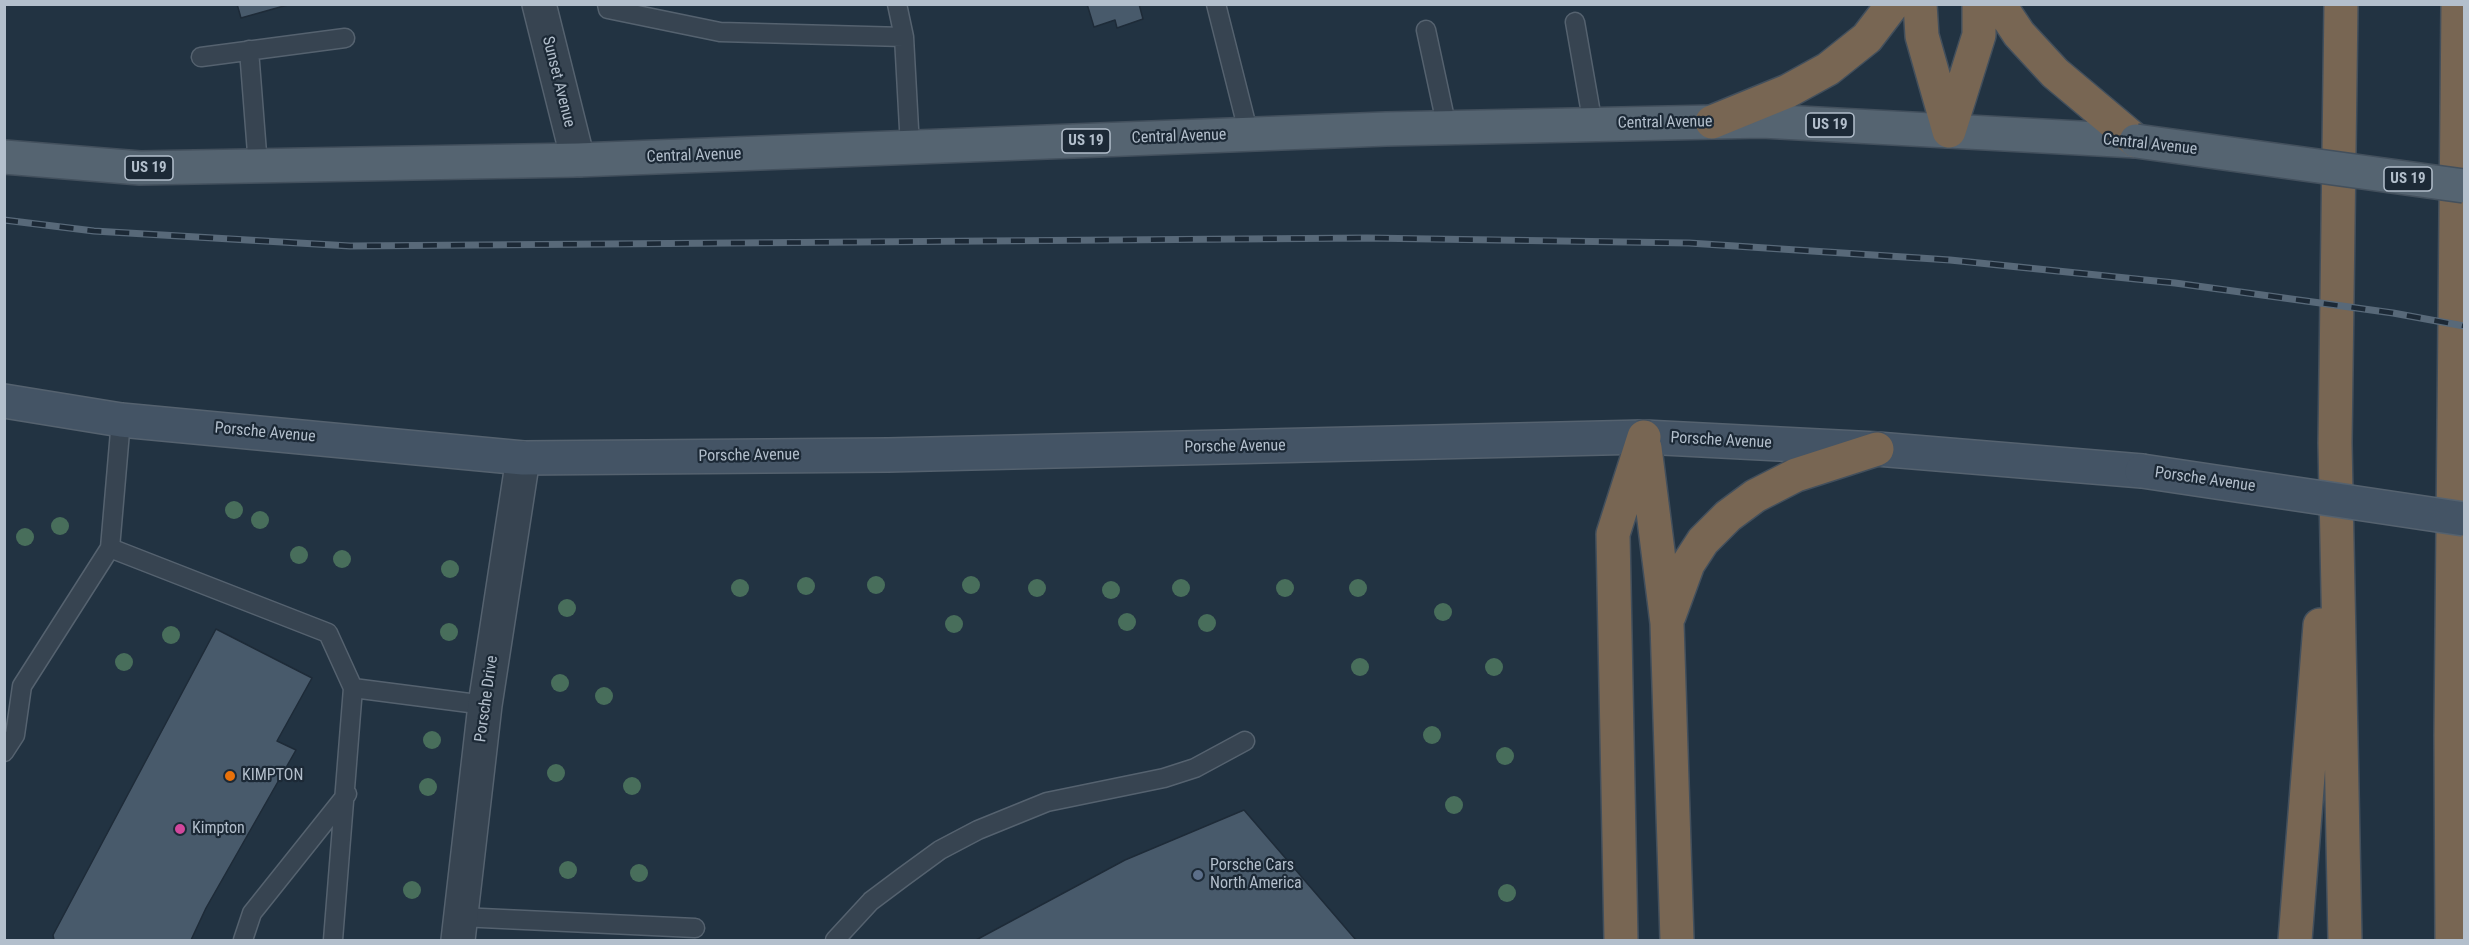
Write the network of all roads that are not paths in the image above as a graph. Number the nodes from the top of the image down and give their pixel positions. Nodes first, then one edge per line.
1 (538, 4) edge
2 (607, 4) edge
3 (897, 4) edge
4 (1216, 4) edge
5 (1893, 4) edge
6 (1920, 4) edge
7 (1979, 4) edge
8 (1999, 4) edge
9 (2336, 4) edge
10 (2341, 4) edge
11 (2458, 4) edge
12 (1575, 22) dead end
13 (1426, 30) dead end
14 (904, 37) junction
15 (345, 38) dead end
16 (249, 50) junction
17 (2340, 50) junction
18 (201, 57) dead end
19 (1712, 122) junction
20 (1593, 125) junction
21 (1447, 128) junction
22 (1949, 131) junction
23 (1249, 135) junction
24 (2136, 141) junction
25 (910, 147) junction
26 (4, 157) edge
27 (579, 160) junction
28 (258, 166) junction
29 (2464, 186) edge
30 (4, 401) edge
31 (121, 420) junction
32 (1644, 437) junction
33 (2335, 443) junction
34 (1877, 449) junction
35 (523, 458) junction
36 (2464, 519) edge
37 (110, 548) junction
38 (1667, 623) junction
39 (22, 686) junction
40 (354, 688) junction
41 (4, 700) edge
42 (485, 705) junction
43 (1245, 741) dead end
44 (4, 752) edge
45 (347, 794) junction
46 (695, 928) dead end
47 (459, 929) edge
48 (243, 940) edge
49 (333, 940) edge
50 (835, 940) edge
51 (1622, 940) edge
52 (1677, 940) edge
53 (2295, 940) edge
54 (2345, 940) edge
55 (2452, 940) edge

1 - 27 street, Sunset Avenue
2 - 14 lane
3 - 14 lane
4 - 23 lane
5 - 19 highway
6 - 22 highway
7 - 22 highway
8 - 24 highway
9 - 17 highway
10 - 17 highway
11 - 55 highway
12 - 20 lane
13 - 21 lane
14 - 25 lane
15 - 16 lane
16 - 18 lane
16 - 28 lane
17 - 33 highway
19 - 20 main road, Central Avenue / US 19
19 - 22 main road, Central Avenue / US 19
20 - 21 main road, Central Avenue / US 19
21 - 23 main road, Central Avenue / US 19
22 - 24 main road, Central Avenue / US 19
23 - 25 main road, Central Avenue / US 19
24 - 29 main road, Central Avenue / US 19, bridge
25 - 27 main road, Central Avenue / US 19
26 - 28 main road, Central Avenue / US 19
27 - 28 main road, Central Avenue / US 19
30 - 31 street, Porsche Avenue
31 - 35 street, Porsche Avenue
31 - 37 lane
32 - 34 street, Porsche Avenue
32 - 35 street, Porsche Avenue
32 - 38 highway
32 - 51 highway
33 - 53 highway
33 - 54 highway
34 - 36 street, Porsche Avenue, bridge
34 - 38 highway
35 - 42 street, Porsche Drive
37 - 39 lane
37 - 40 lane
38 - 52 highway
39 - 41 lane
39 - 44 lane
40 - 42 lane
40 - 45 lane
42 - 47 street, Porsche Drive
43 - 50 lane
45 - 48 lane
45 - 49 lane
46 - 47 lane

